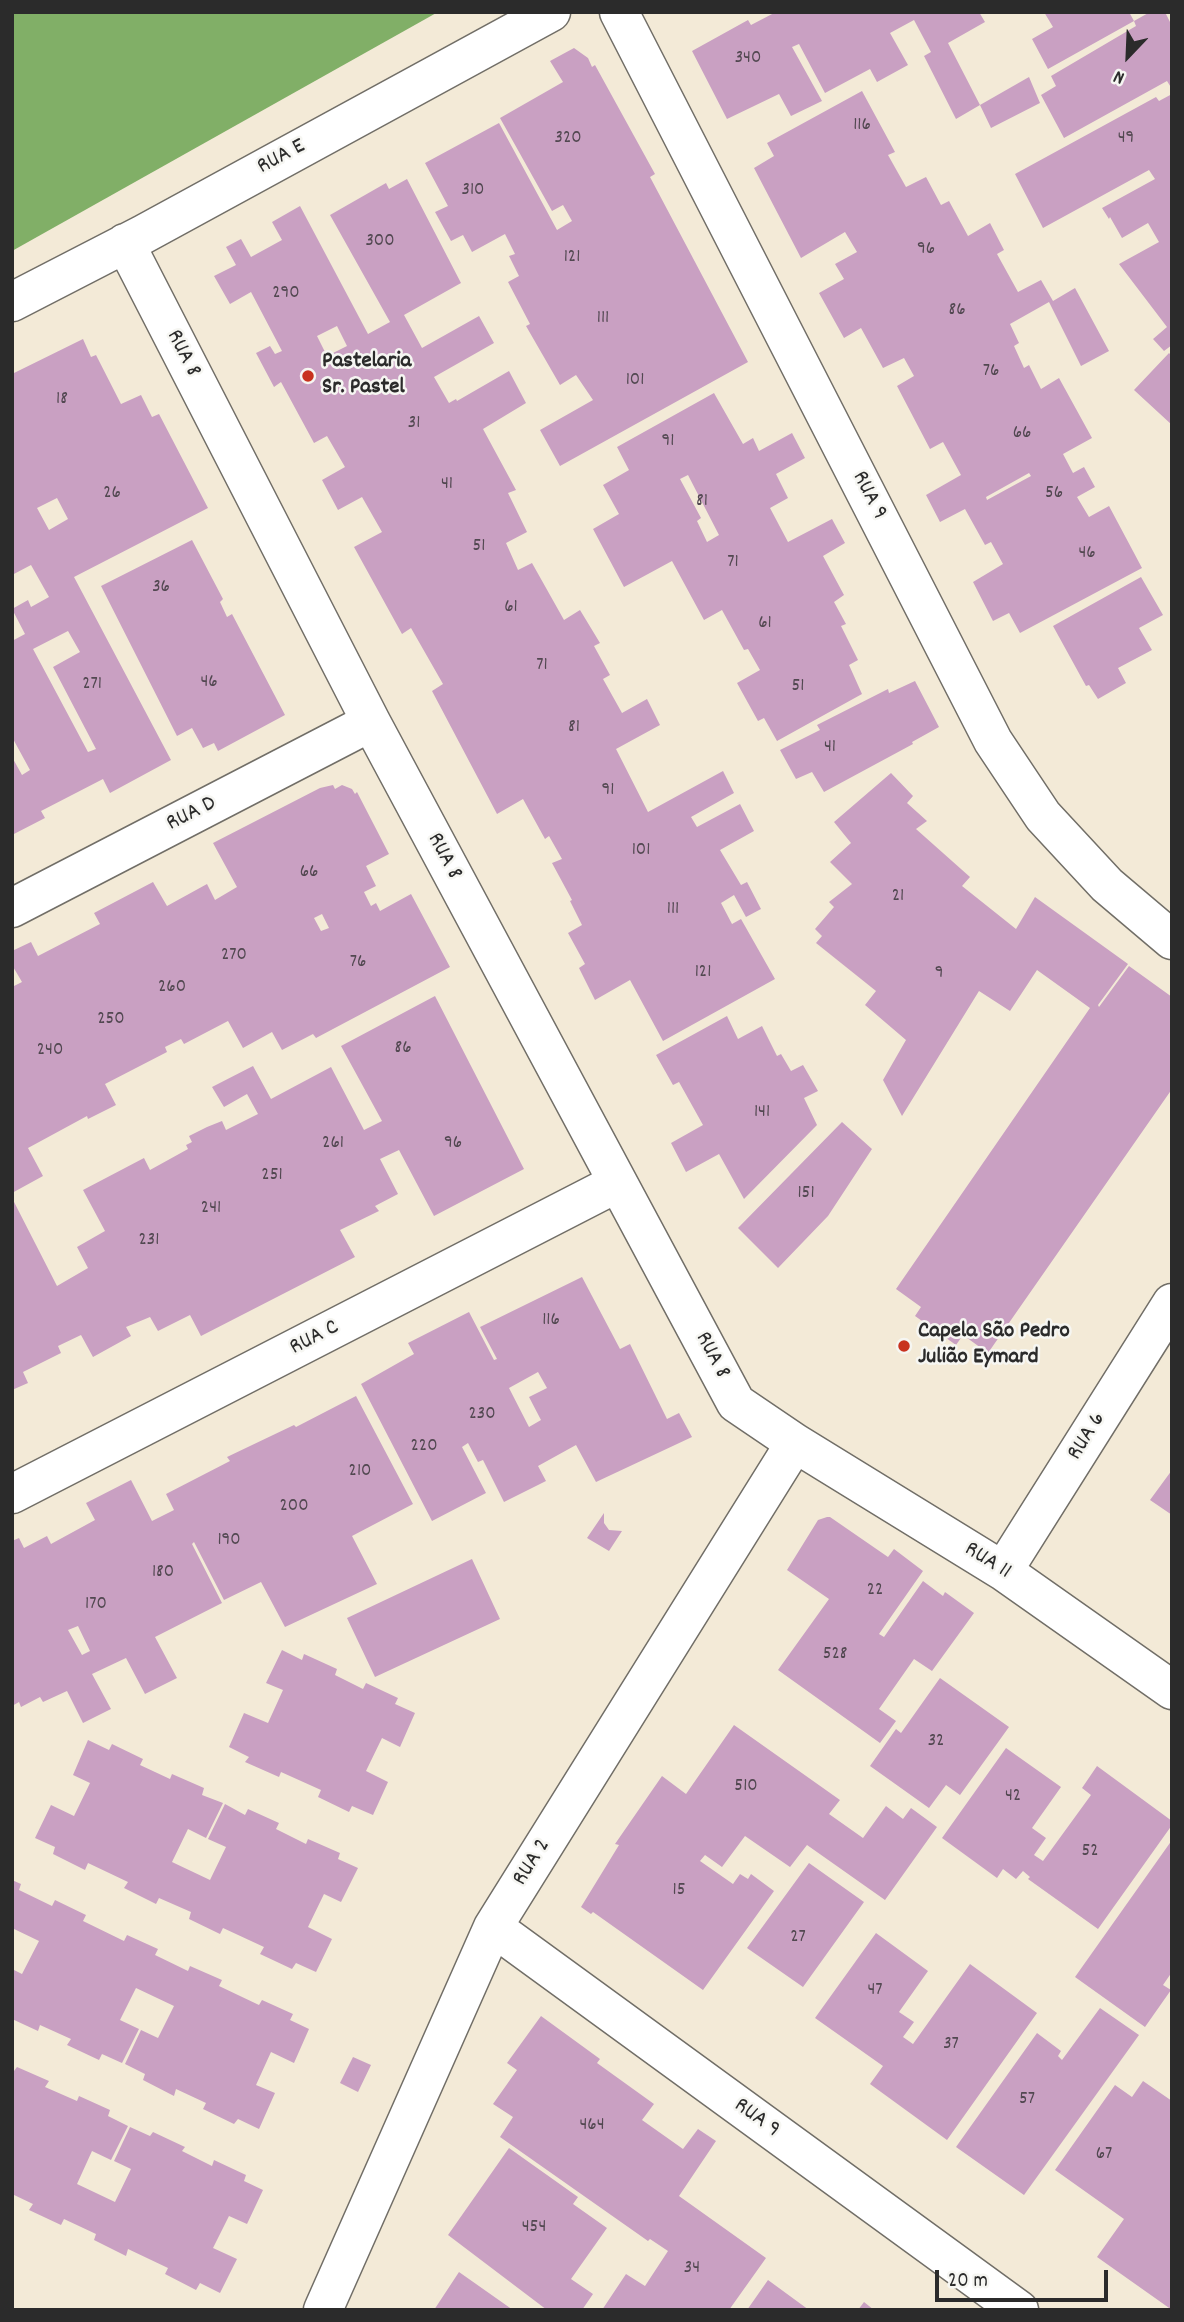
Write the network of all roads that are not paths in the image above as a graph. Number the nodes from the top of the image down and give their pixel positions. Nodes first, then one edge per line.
1 (551, 12) edge
2 (618, 12) edge
3 (125, 243) junction
4 (12, 302) edge
5 (372, 722) junction
6 (12, 908) edge
7 (1172, 940) edge
8 (617, 1183) junction
9 (1172, 1303) edge
10 (795, 1443) junction
11 (12, 1494) edge
12 (1003, 1571) junction
13 (1172, 1690) edge
14 (493, 1927) junction
15 (323, 2310) edge
16 (1019, 2310) edge

1 - 3 street, RUA E
2 - 7 street, RUA 9
3 - 4 street, RUA E
3 - 5 street, RUA 8
5 - 6 street, RUA D
5 - 8 street, RUA 8
8 - 10 street, RUA 8
8 - 11 street, RUA C
9 - 12 street, RUA 6
10 - 12 street, RUA 11
10 - 14 street, RUA 2
12 - 13 street, RUA 11
14 - 15 street, RUA 2
14 - 16 street, RUA 9

